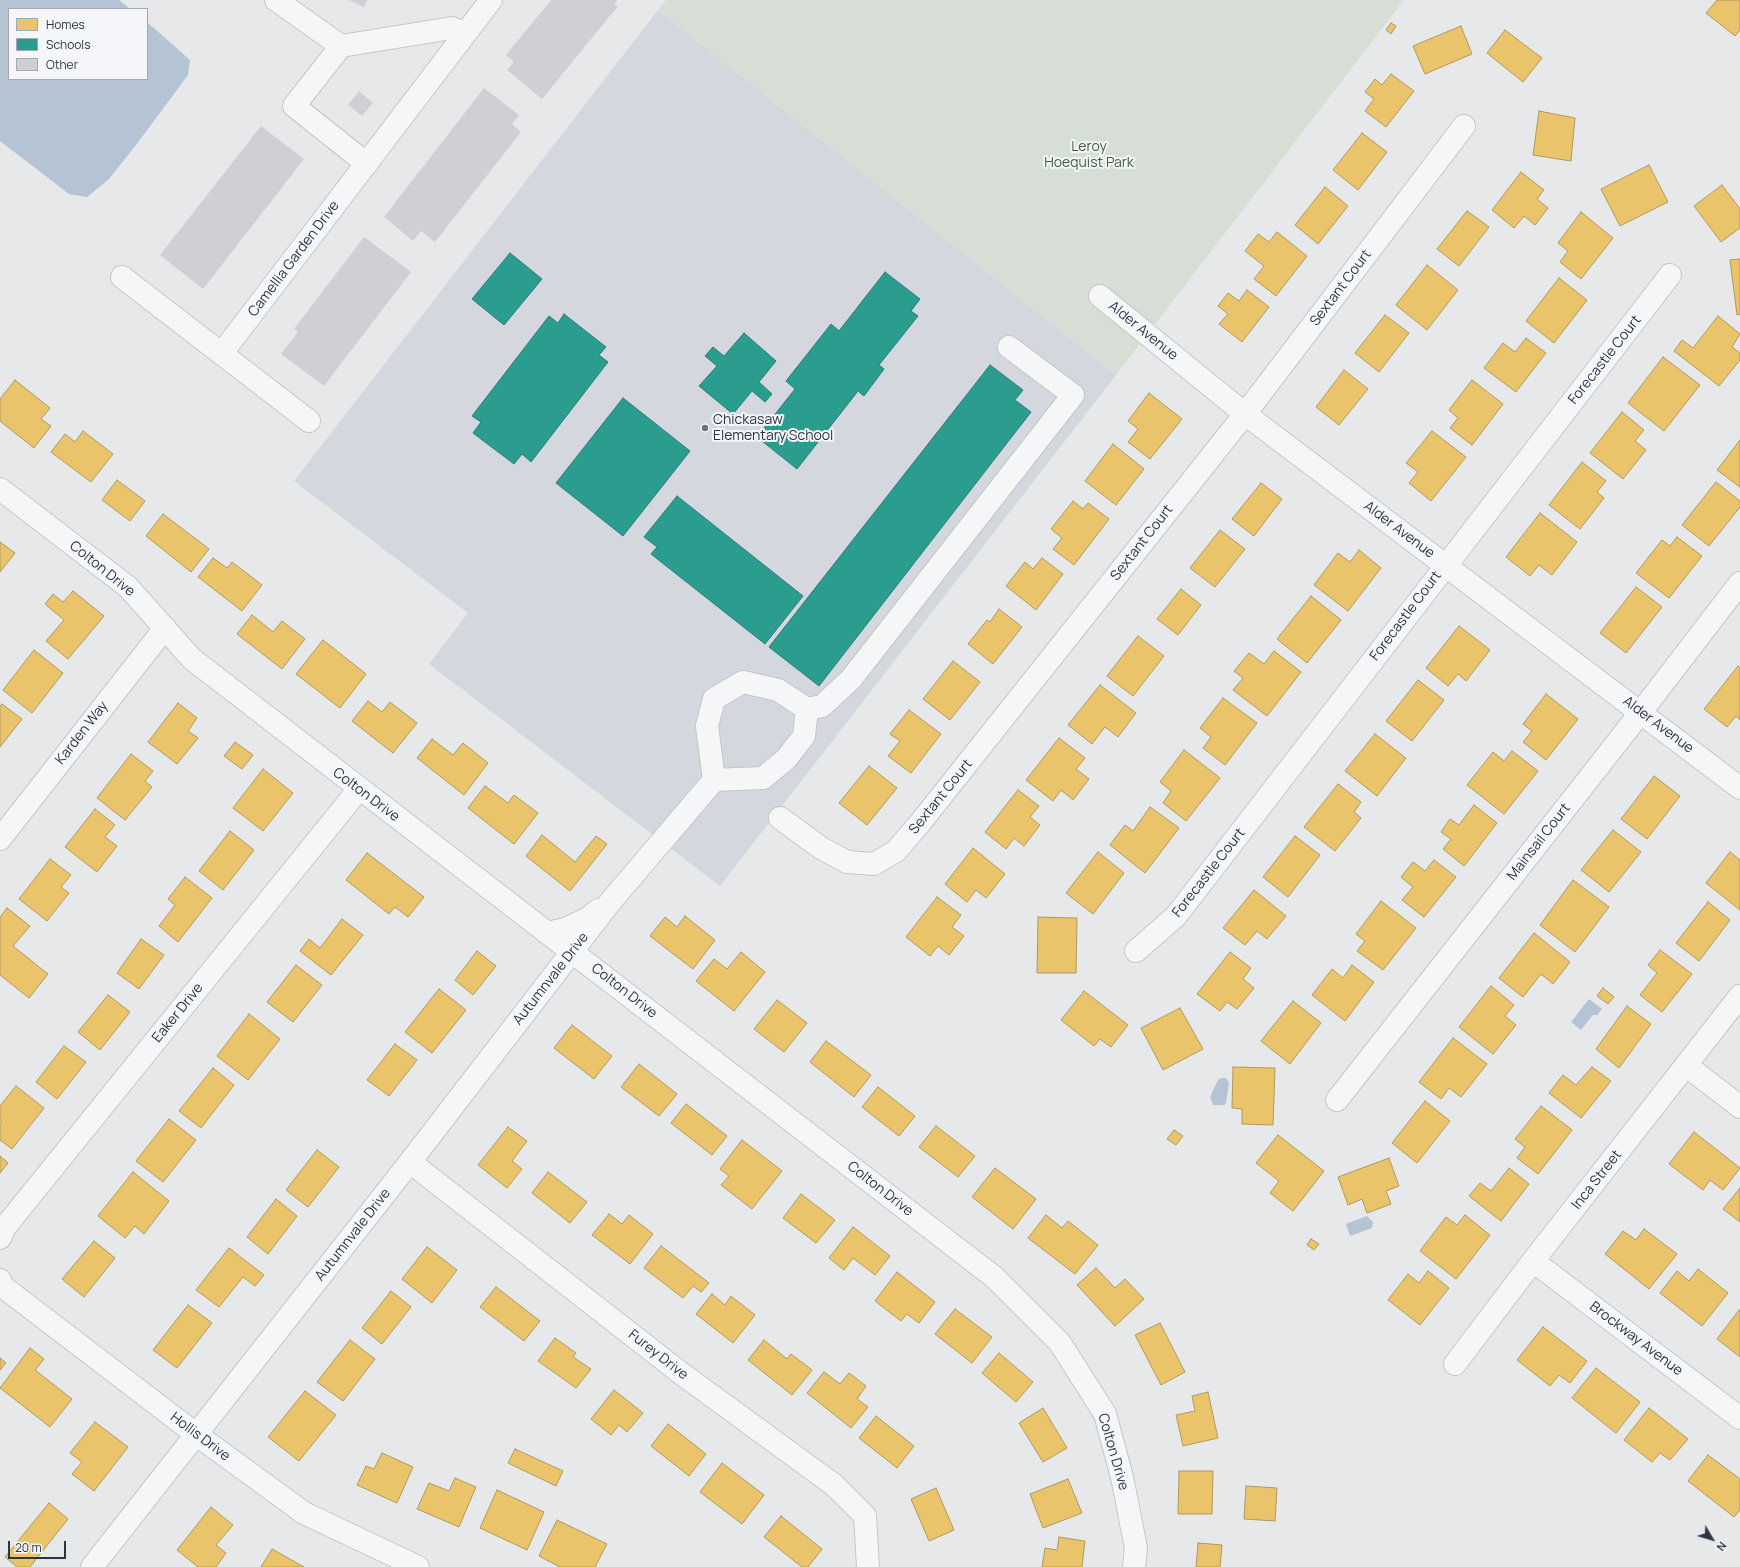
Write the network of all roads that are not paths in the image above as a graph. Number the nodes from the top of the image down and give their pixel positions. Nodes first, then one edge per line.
1 (276, 0) edge
2 (491, 0) edge
3 (464, 34) junction
4 (341, 46) junction
5 (1464, 126) dead end
6 (367, 164) junction
7 (1670, 275) dead end
8 (122, 277) dead end
9 (1100, 296) dead end
10 (1010, 346) dead end
11 (222, 353) junction
12 (1245, 414) junction
13 (309, 421) dead end
14 (0, 489) edge
15 (1446, 565) junction
16 (1740, 583) edge
17 (164, 628) junction
18 (807, 709) junction
19 (1641, 712) junction
20 (714, 780) junction
21 (1740, 788) edge
22 (359, 789) junction
23 (780, 818) dead end
24 (0, 839) edge
25 (611, 901) junction
26 (548, 933) junction
27 (572, 951) junction
28 (1136, 951) dead end
29 (1740, 996) edge
30 (1687, 1066) junction
31 (1337, 1100) dead end
32 (1740, 1106) edge
33 (410, 1162) junction
34 (0, 1238) edge
35 (1533, 1261) junction
36 (0, 1280) edge
37 (1454, 1364) dead end
38 (1740, 1418) edge
39 (197, 1435) junction
40 (92, 1567) edge
41 (418, 1567) edge
42 (868, 1567) edge
43 (1134, 1567) edge

1 - 4 street
2 - 3 street, Camellia Garden Drive
3 - 4 street
3 - 6 street, Camellia Garden Drive
4 - 6 street
5 - 12 street, Sextant Court
6 - 11 street, Camellia Garden Drive
7 - 15 street, Forecastle Court
8 - 11 street
9 - 12 street, Alder Avenue
10 - 18 street
11 - 13 street
12 - 15 street, Alder Avenue
12 - 23 street, Sextant Court
14 - 17 street, Colton Drive
15 - 19 street, Alder Avenue
15 - 28 street, Forecastle Court
16 - 19 street, Mainsail Court
17 - 22 street, Colton Drive
17 - 24 street, Karden Way
18 - 20 street
18 - 20 street
19 - 21 street, Alder Avenue
19 - 31 street, Mainsail Court
20 - 25 street, Autumnvale Drive
22 - 26 street, Colton Drive
22 - 34 street, Eaker Drive
25 - 26 street, Autumnvale Drive
25 - 27 street, Autumnvale Drive
26 - 27 street, Colton Drive
27 - 33 street, Autumnvale Drive
27 - 43 street, Colton Drive
29 - 30 street, Inca Street
30 - 32 street
30 - 35 street, Inca Street
33 - 39 street, Autumnvale Drive
33 - 42 street, Furey Drive
35 - 37 street, Inca Street
35 - 38 street, Brockway Avenue
36 - 39 street, Hollis Drive
39 - 40 street, Autumnvale Drive
39 - 41 street, Hollis Drive

